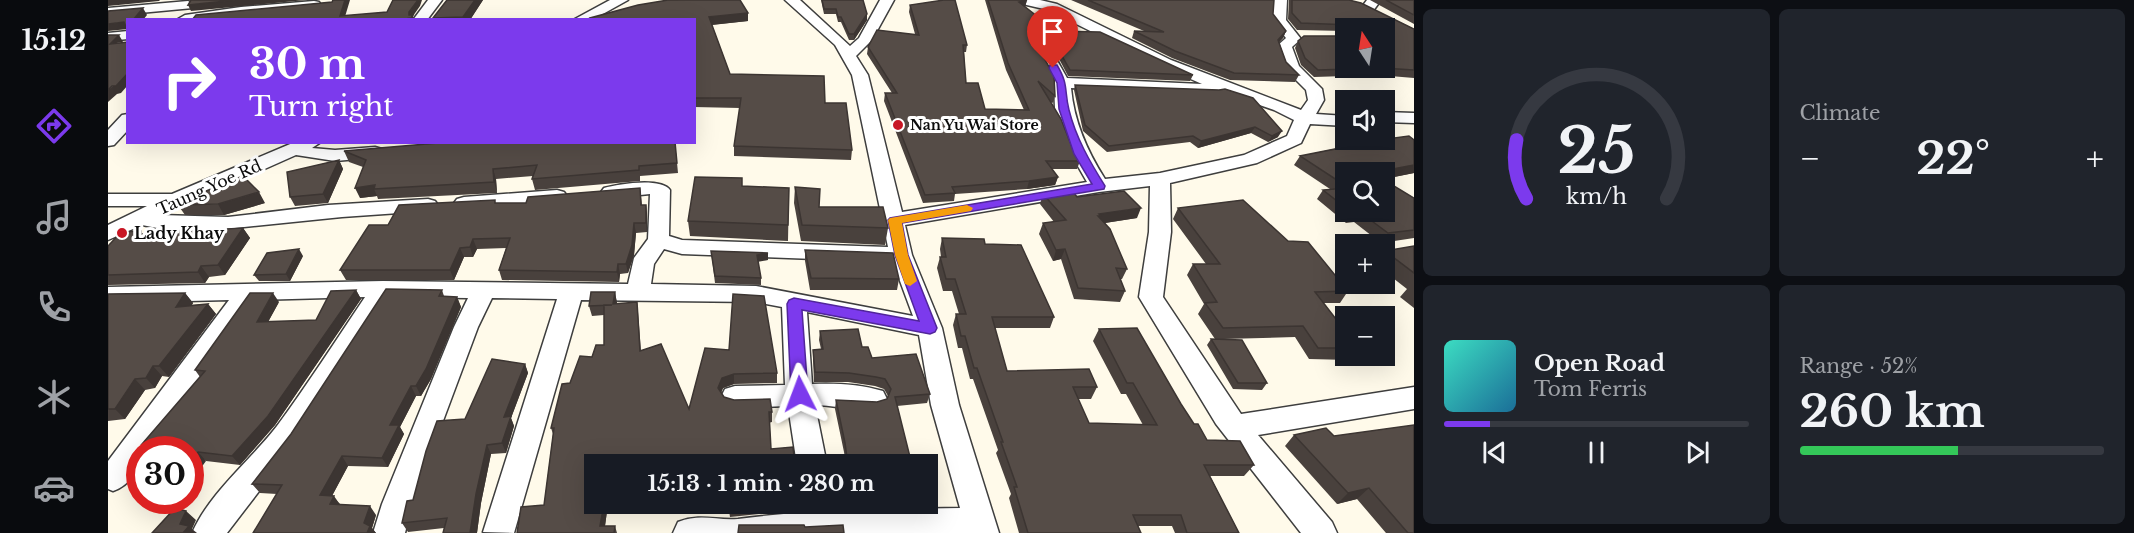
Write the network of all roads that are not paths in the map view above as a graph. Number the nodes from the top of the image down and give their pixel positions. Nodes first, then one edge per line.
1 (435, 0) edge
2 (621, 0) edge
3 (792, 0) edge
4 (887, 0) edge
5 (1023, 0) edge
6 (1280, 0) edge
7 (1353, 2) edge
8 (329, 4) edge
9 (1371, 4) edge
10 (1052, 7) junction
11 (187, 11) edge
12 (108, 12) edge
13 (1382, 16) edge
14 (422, 18) edge
15 (584, 18) edge
16 (126, 35) edge
17 (1292, 36) junction
18 (108, 37) edge
19 (1311, 37) edge
20 (849, 55) junction
21 (1062, 83) junction
22 (1229, 89) junction
23 (1395, 117) edge
24 (1304, 118) junction
25 (1414, 118) edge
26 (1335, 120) edge
27 (126, 121) edge
28 (108, 141) edge
29 (304, 146) edge
30 (388, 152) edge
31 (1160, 179) junction
32 (1099, 186) junction
33 (108, 200) edge
34 (178, 200) junction
35 (141, 218) junction
36 (895, 220) junction
37 (108, 233) edge
38 (660, 241) junction
39 (901, 255) junction
40 (383, 289) junction
41 (484, 290) junction
42 (249, 291) junction
43 (571, 292) junction
44 (638, 293) junction
45 (108, 295) edge
46 (794, 304) junction
47 (930, 328) junction
48 (800, 394) junction
49 (735, 397) edge
50 (1414, 398) edge
51 (873, 399) edge
52 (1234, 426) junction
53 (810, 454) edge
54 (113, 478) dead end
55 (821, 515) edge
56 (981, 528) edge
57 (495, 532) edge
58 (208, 533) edge
59 (389, 533) edge
60 (689, 533) edge
61 (732, 533) edge
62 (740, 533) edge
63 (1321, 533) edge

1 - 14 street
2 - 15 street
3 - 20 street
4 - 20 street
5 - 10 street
6 - 17 street
7 - 9 street
8 - 11 street
9 - 13 street
10 - 21 street
10 - 22 street
11 - 12 street
16 - 18 street
17 - 19 street
17 - 24 street
20 - 36 street
21 - 22 street
21 - 32 street
22 - 24 street
23 - 25 street
24 - 26 street
24 - 31 street
27 - 28 street
29 - 30 street
29 - 34 street, Taung Yoe Rd
31 - 32 street
31 - 52 street
32 - 36 street
33 - 34 street
34 - 35 street, Taung Yoe Rd
35 - 37 street, Taung Yoe Rd
35 - 38 street
36 - 39 street
38 - 39 street
38 - 44 street
39 - 47 street
40 - 41 street
40 - 42 street
40 - 58 street
41 - 43 street
41 - 59 street
42 - 45 street
42 - 54 street
43 - 44 street
43 - 57 street
44 - 46 street
46 - 47 street
46 - 48 street
47 - 56 street
48 - 49 street
48 - 51 street
48 - 53 street
50 - 52 street
52 - 63 street
55 - 56 street
55 - 62 street
60 - 61 street

